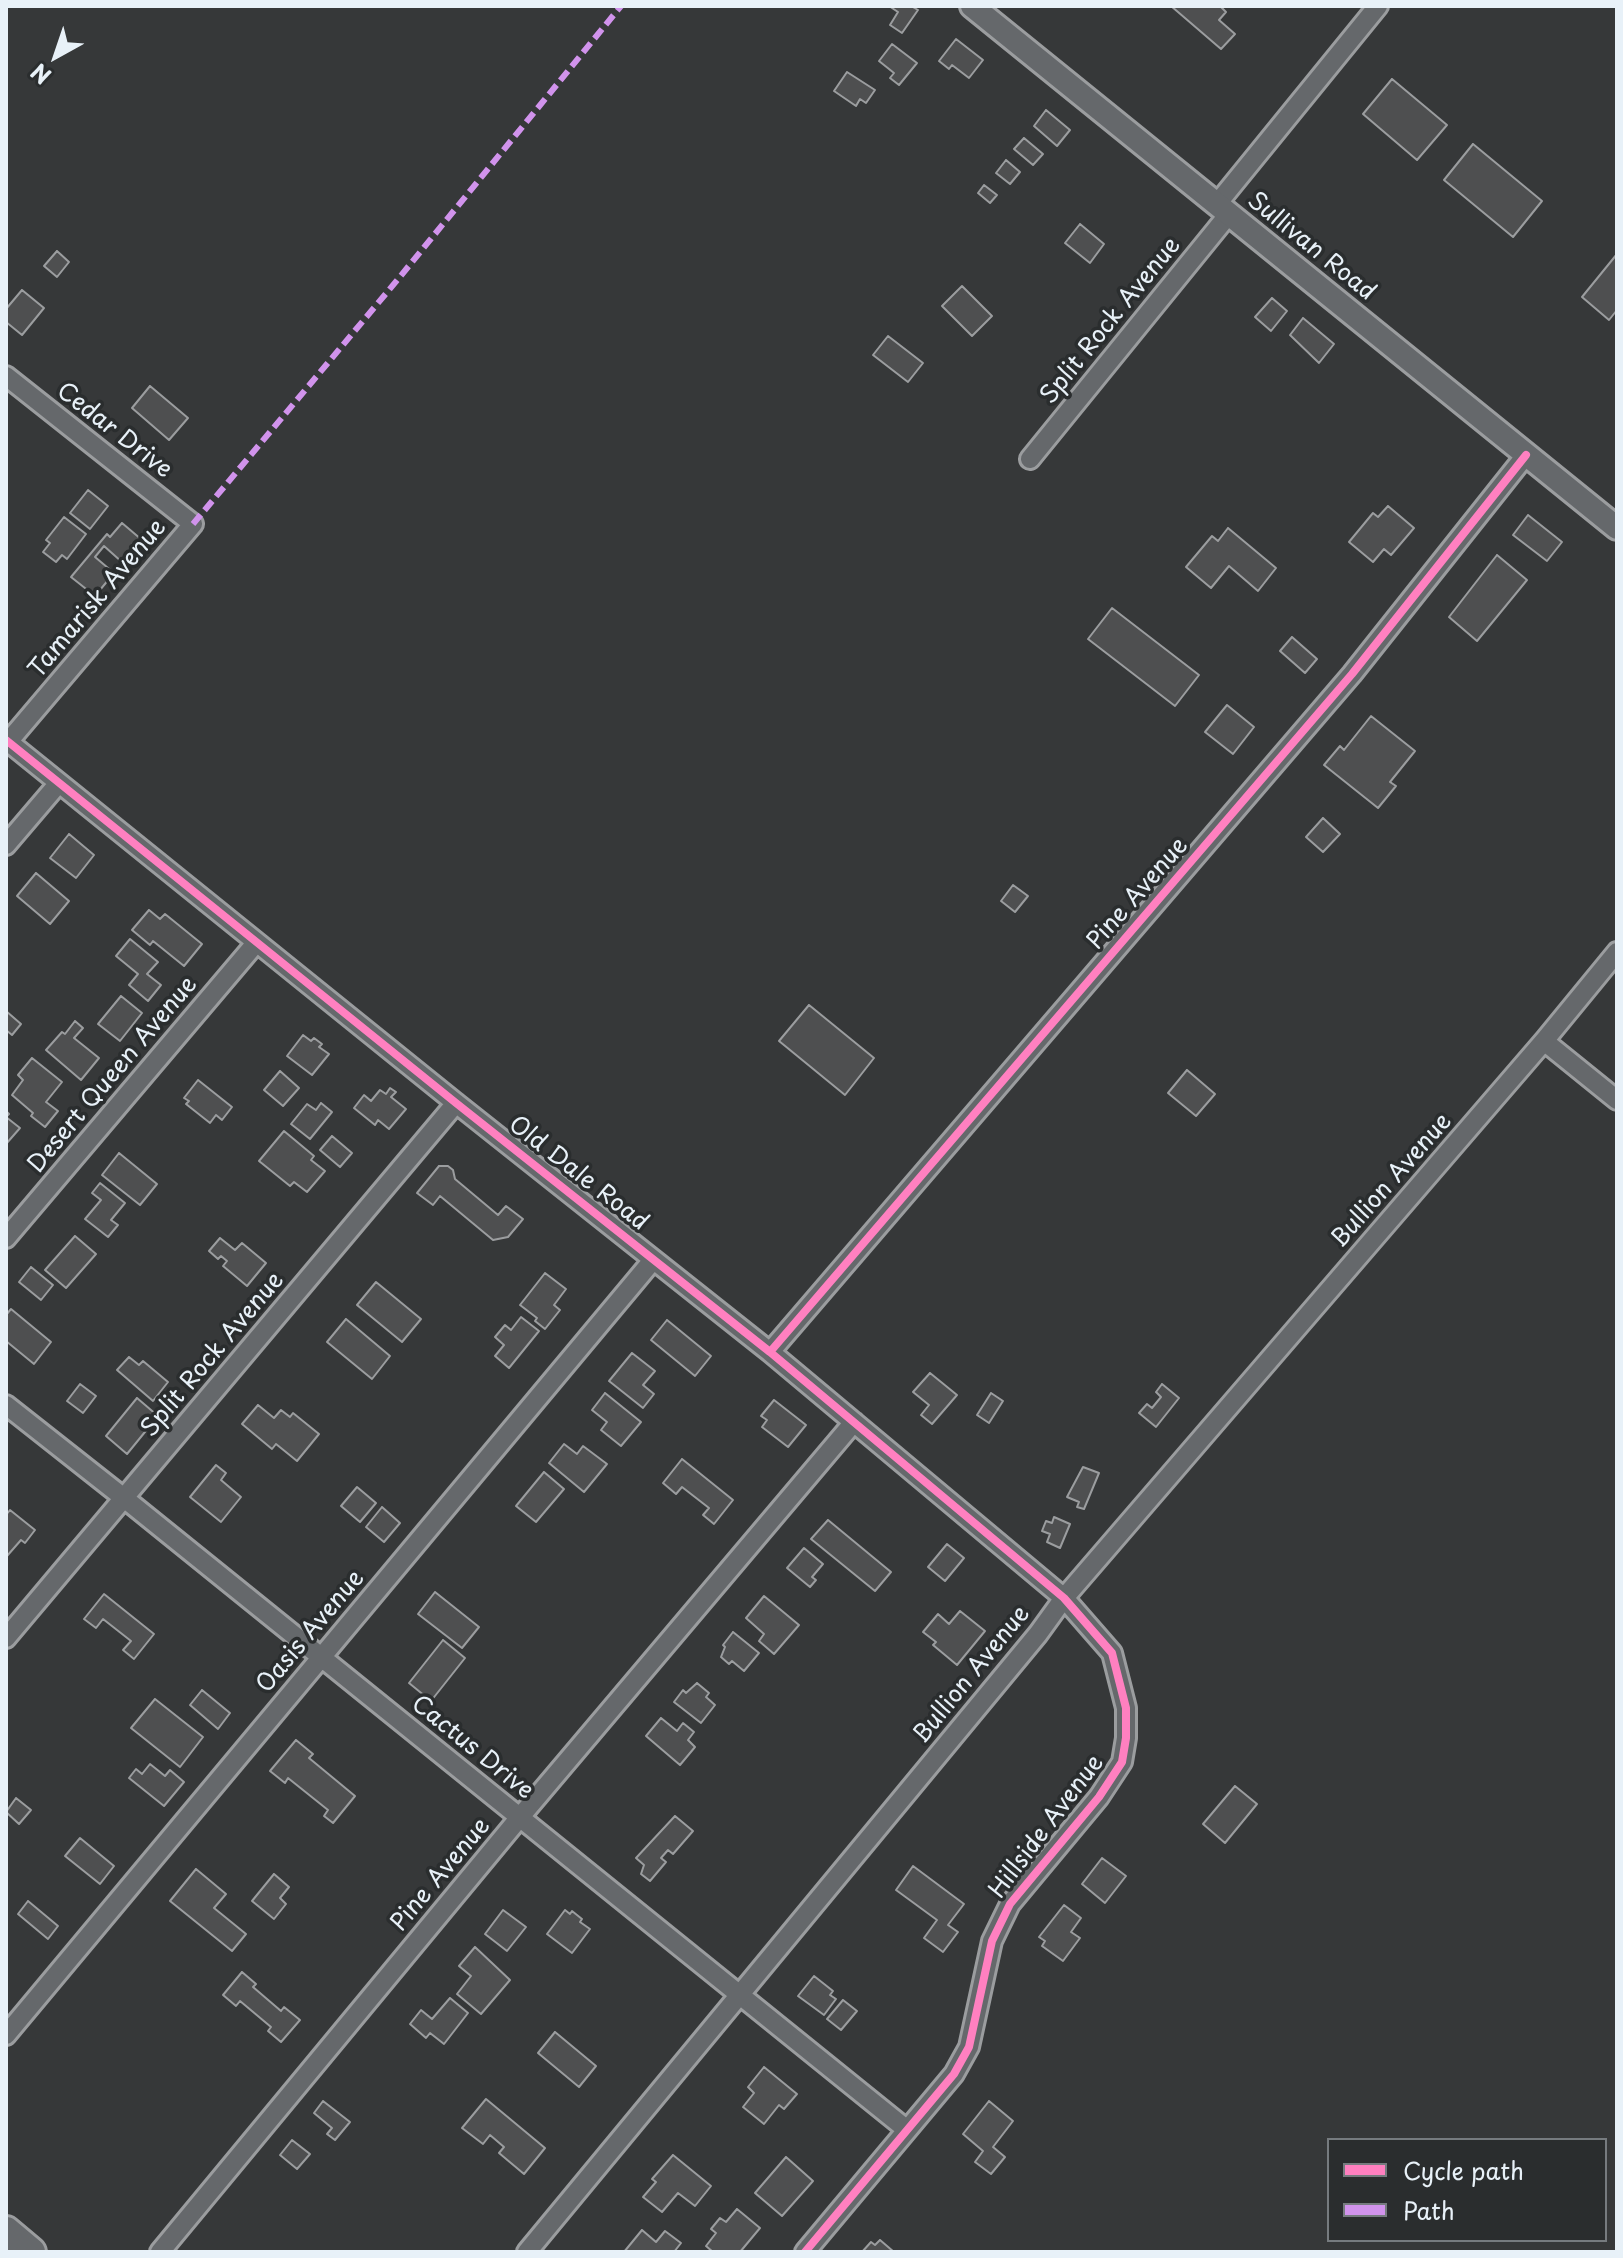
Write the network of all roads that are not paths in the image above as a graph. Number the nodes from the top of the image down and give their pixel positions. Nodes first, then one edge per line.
1 (972, 6) edge
2 (1378, 6) edge
3 (1223, 209) junction
4 (6, 376) edge
5 (1526, 455) junction
6 (1030, 459) dead end
7 (193, 524) joint
8 (1617, 528) edge
9 (7, 741) edge
10 (58, 784) junction
11 (6, 845) edge
12 (256, 943) junction
13 (1617, 952) edge
14 (1544, 1041) junction
15 (1617, 1100) edge
16 (456, 1103) junction
17 (6, 1238) edge
18 (653, 1260) junction
19 (770, 1352) junction
20 (6, 1405) edge
21 (854, 1422) junction
22 (124, 1498) junction
23 (1064, 1598) junction
24 (6, 1638) edge
25 (1112, 1653) joint
26 (321, 1658) junction
27 (520, 1817) junction
28 (739, 1993) junction
29 (6, 2035) edge
30 (906, 2129) junction
31 (6, 2231) edge
32 (31, 2252) edge
33 (160, 2252) edge
34 (527, 2252) edge
35 (805, 2252) edge

1 - 3 street, Sullivan Road
2 - 3 street, Split Rock Avenue
3 - 5 street, Sullivan Road
3 - 6 street, Split Rock Avenue
4 - 7 street, Cedar Drive
5 - 8 street, Sullivan Road
5 - 19 street, Pine Avenue
7 - 9 street, Tamarisk Avenue
9 - 10 street, Old Dale Road
10 - 11 street
10 - 12 street, Old Dale Road
12 - 16 street, Old Dale Road
12 - 17 street, Desert Queen Avenue
13 - 14 street, Bullion Avenue
14 - 15 street
14 - 23 street, Bullion Avenue
16 - 18 street, Old Dale Road
16 - 22 street, Split Rock Avenue
18 - 19 street, Old Dale Road
18 - 26 street, Oasis Avenue
19 - 21 street, Old Dale Road
20 - 22 street, Cactus Drive
21 - 23 street, Old Dale Road
21 - 27 street, Pine Avenue
22 - 24 street, Split Rock Avenue
22 - 26 street, Cactus Drive
23 - 25 street, Old Dale Road
23 - 28 street, Bullion Avenue
25 - 30 street, Hillside Avenue
26 - 27 street, Cactus Drive
26 - 29 street, Oasis Avenue
27 - 28 street, Cactus Drive
27 - 33 street, Pine Avenue
28 - 30 street, Cactus Drive
28 - 34 street, Bullion Avenue
30 - 35 street, Hillside Avenue
31 - 32 main road

